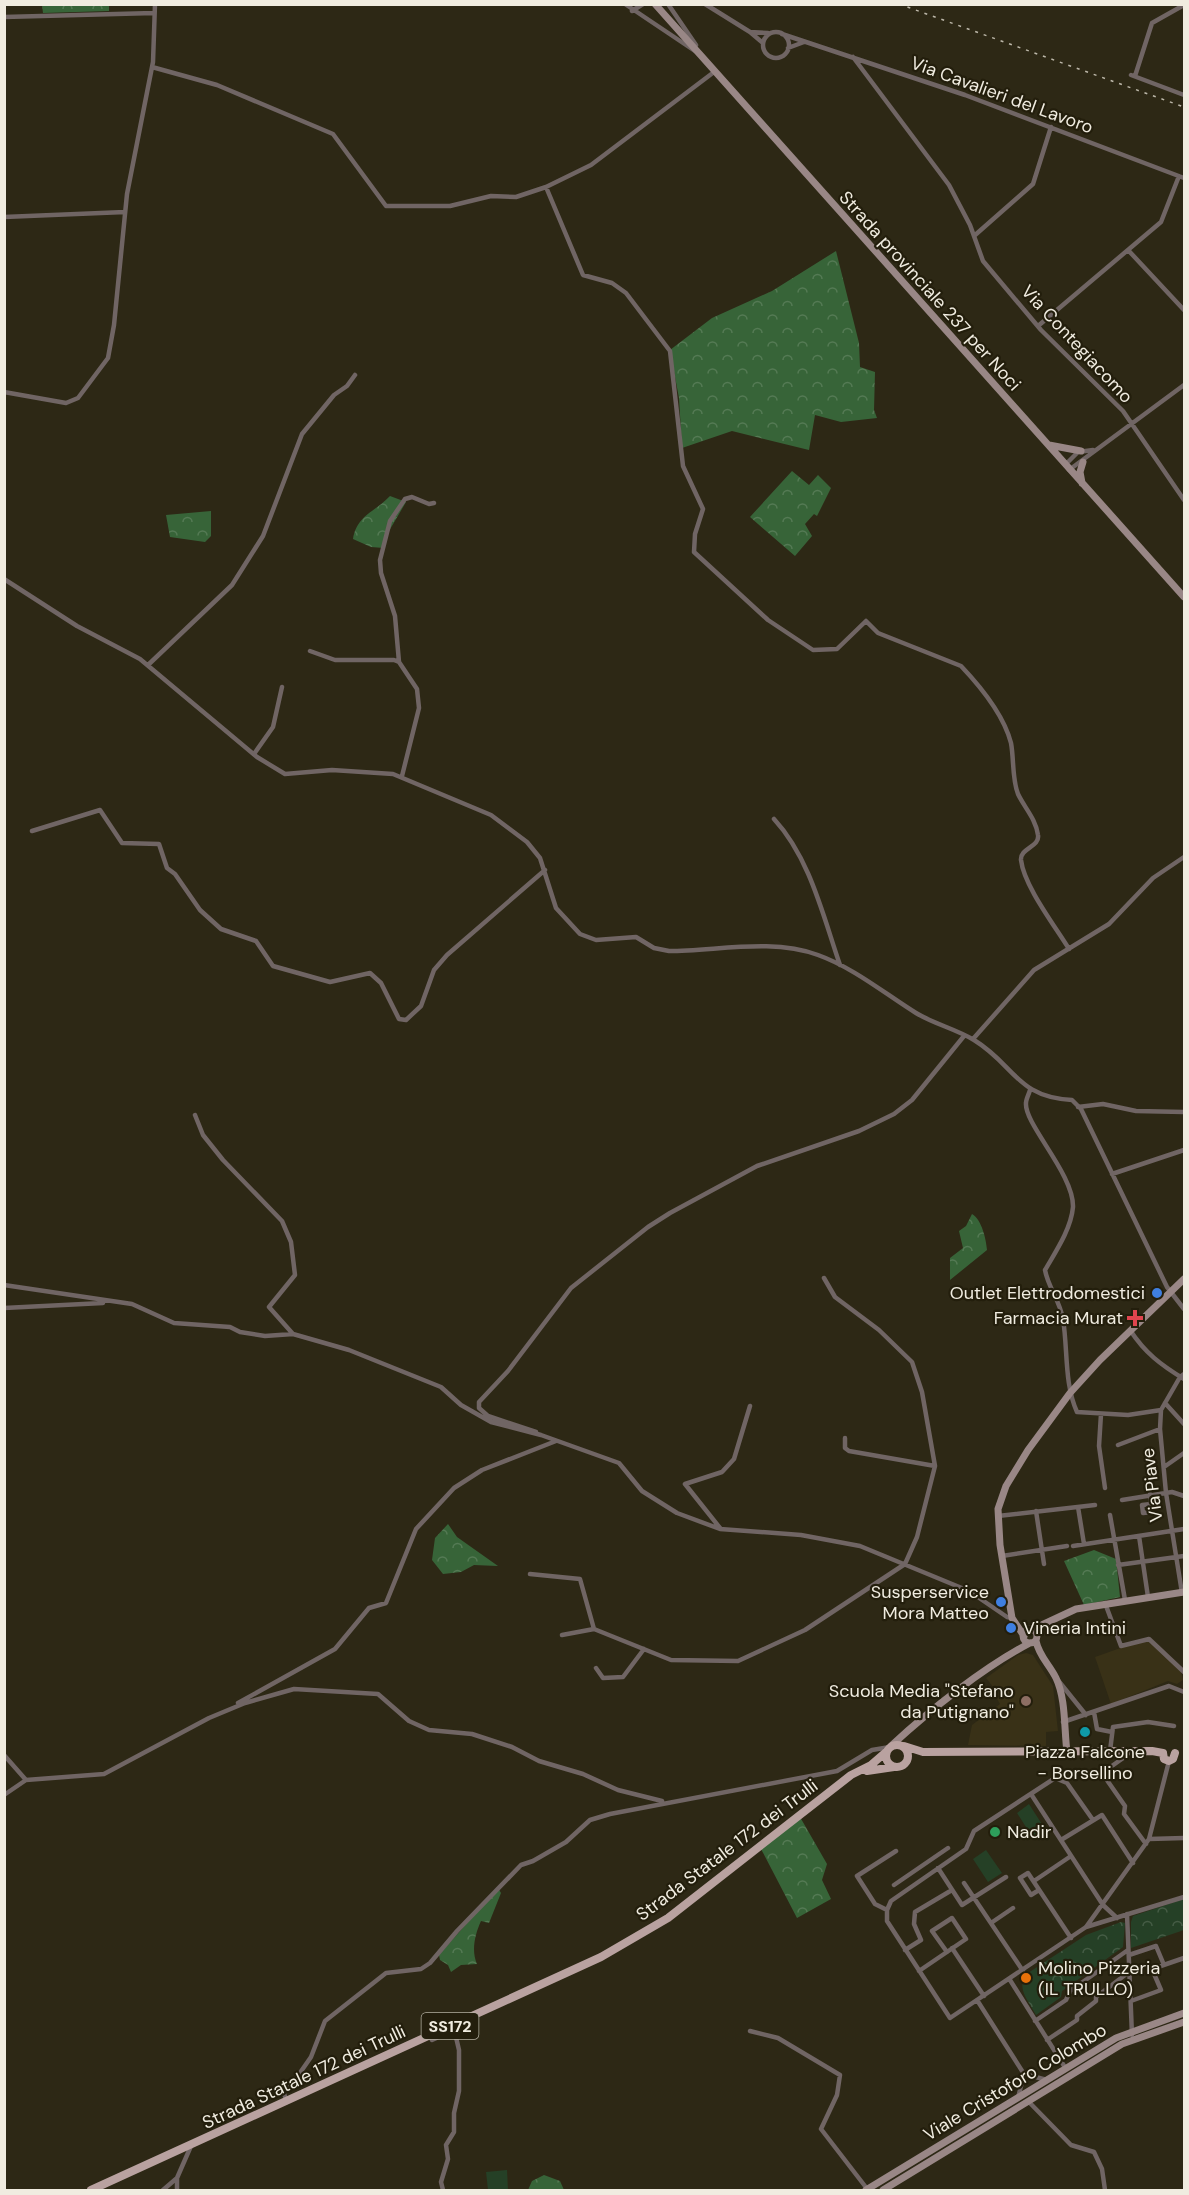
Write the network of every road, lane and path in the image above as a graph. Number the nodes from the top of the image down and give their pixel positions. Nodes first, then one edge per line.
1 (155, 4) edge
2 (625, 4) edge
3 (643, 4) edge
4 (655, 4) edge
5 (668, 4) edge
6 (705, 4) edge
7 (1185, 5) edge
8 (632, 11) junction
9 (154, 13) junction
10 (4, 17) edge
11 (750, 32) junction
12 (770, 33) junction
13 (782, 34) junction
14 (808, 42) junction
15 (763, 44) junction
16 (788, 48) junction
17 (695, 51) junction
18 (853, 57) junction
19 (704, 61) junction
20 (152, 67) junction
21 (714, 72) junction
22 (1185, 95) edge
23 (1051, 127) junction
24 (1179, 176) junction
25 (1185, 178) edge
26 (546, 187) junction
27 (125, 212) junction
28 (4, 217) edge
29 (974, 236) junction
30 (1128, 250) junction
31 (1185, 310) edge
32 (1038, 326) junction
33 (355, 375) dead end
34 (1185, 385) edge
35 (4, 393) edge
36 (1131, 424) junction
37 (1048, 445) junction
38 (1093, 450) junction
39 (1081, 451) junction
40 (1083, 462) junction
41 (1067, 467) junction
42 (1082, 483) junction
43 (1185, 500) edge
44 (434, 503) dead end
45 (4, 579) edge
46 (1185, 597) edge
47 (310, 651) dead end
48 (399, 662) junction
49 (148, 665) junction
50 (282, 687) dead end
51 (254, 754) junction
52 (402, 776) junction
53 (774, 819) dead end
54 (32, 831) dead end
55 (1185, 856) edge
56 (545, 870) junction
57 (1069, 949) junction
58 (840, 965) junction
59 (964, 1036) junction
60 (973, 1039) junction
61 (1030, 1090) junction
62 (1078, 1107) junction
63 (1185, 1112) edge
64 (195, 1115) dead end
65 (1185, 1150) edge
66 (1112, 1174) junction
67 (824, 1278) dead end
68 (1185, 1279) edge
69 (4, 1285) edge
70 (1170, 1294) junction
71 (118, 1302) junction
72 (4, 1308) edge
73 (1185, 1309) edge
74 (1130, 1330) junction
75 (293, 1334) junction
76 (1183, 1377) edge
77 (1070, 1393) junction
78 (1165, 1403) junction
79 (750, 1406) dead end
80 (1161, 1410) junction
81 (1101, 1414) junction
82 (1185, 1424) edge
83 (1160, 1429) junction
84 (541, 1435) junction
85 (845, 1438) dead end
86 (556, 1442) junction
87 (1118, 1445) dead end
88 (1185, 1453) edge
89 (935, 1467) junction
90 (1164, 1467) junction
91 (1105, 1488) dead end
92 (1166, 1493) junction
93 (1150, 1494) junction
94 (1185, 1496) edge
95 (1122, 1500) dead end
96 (1095, 1504) dead end
97 (1151, 1504) dead end
98 (1078, 1506) junction
99 (1036, 1511) junction
100 (1110, 1515) dead end
101 (998, 1516) junction
102 (720, 1529) junction
103 (1185, 1529) edge
104 (1172, 1531) junction
105 (1139, 1536) junction
106 (1114, 1539) junction
107 (1084, 1544) junction
108 (1042, 1550) junction
109 (1002, 1556) junction
110 (1185, 1556) edge
111 (1176, 1557) junction
112 (1142, 1561) junction
113 (903, 1563) junction
114 (1044, 1564) dead end
115 (1118, 1564) junction
116 (530, 1574) dead end
117 (1183, 1592) edge
118 (1148, 1597) junction
119 (1125, 1600) junction
120 (1106, 1603) junction
121 (1014, 1620) junction
122 (1054, 1620) junction
123 (594, 1629) junction
124 (1026, 1633) junction
125 (562, 1635) dead end
126 (1034, 1640) junction
127 (644, 1650) junction
128 (1009, 1653) junction
129 (596, 1668) dead end
130 (1185, 1672) edge
131 (1055, 1677) junction
132 (1185, 1692) edge
133 (1094, 1712) junction
134 (217, 1714) junction
135 (1086, 1715) junction
136 (1063, 1722) junction
137 (916, 1724) junction
138 (1174, 1726) dead end
139 (1112, 1732) junction
140 (908, 1747) junction
141 (1110, 1751) junction
142 (1127, 1751) junction
143 (1185, 1751) edge
144 (923, 1752) junction
145 (1067, 1752) junction
146 (1163, 1753) junction
147 (1174, 1753) junction
148 (867, 1754) junction
149 (4, 1755) edge
150 (888, 1755) junction
151 (908, 1761) junction
152 (1169, 1761) junction
153 (852, 1775) junction
154 (26, 1780) junction
155 (1031, 1794) junction
156 (4, 1795) edge
157 (665, 1802) junction
158 (1092, 1820) junction
159 (1185, 1838) edge
160 (1149, 1839) junction
161 (1061, 1840) junction
162 (1146, 1844) junction
163 (948, 1848) dead end
164 (896, 1851) dead end
165 (1071, 1856) junction
166 (1133, 1863) junction
167 (938, 1868) junction
168 (908, 1875) junction
169 (1006, 1877) dead end
170 (1034, 1881) junction
171 (964, 1883) dead end
172 (914, 1884) junction
173 (894, 1885) dead end
174 (952, 1890) junction
175 (1039, 1890) junction
176 (1185, 1897) edge
177 (974, 1898) junction
178 (1103, 1905) junction
179 (1013, 1908) dead end
180 (887, 1910) junction
181 (1127, 1914) junction
182 (1117, 1918) junction
183 (991, 1923) junction
184 (1086, 1928) junction
185 (1071, 1938) junction
186 (905, 1950) junction
187 (949, 1950) junction
188 (1128, 1953) junction
189 (1185, 1958) edge
190 (1164, 1965) junction
191 (919, 1971) junction
192 (1023, 1971) junction
193 (1129, 1972) junction
194 (1010, 1980) junction
195 (984, 1996) junction
196 (977, 2000) junction
197 (1131, 2001) junction
198 (1185, 2013) edge
199 (1035, 2021) junction
200 (1185, 2022) edge
201 (1132, 2030) junction
202 (750, 2031) dead end
203 (430, 2036) junction
204 (1133, 2039) junction
205 (1047, 2040) junction
206 (1065, 2068) junction
207 (1024, 2074) junction
208 (1070, 2076) junction
209 (1047, 2080) junction
210 (1018, 2098) junction
211 (1028, 2101) junction
212 (287, 2102) junction
213 (191, 2145) junction
214 (901, 2169) junction
215 (905, 2177) junction
216 (177, 2178) junction
217 (91, 2190) edge
218 (163, 2190) edge
219 (177, 2190) edge
220 (443, 2190) edge
221 (867, 2190) edge
222 (883, 2190) edge
223 (1105, 2190) edge

1 - 9 street
2 - 8 street
3 - 8 street
4 - 17 main road, Strada provinciale 237 per Noci
5 - 19 street
6 - 11 street
7 - 22 street
8 - 17 street
9 - 10 street
9 - 20 street
11 - 12 street, Via Cavalieri del Lavoro
11 - 15 street
12 - 13 street, Via Cavalieri del Lavoro
12 - 15 street
13 - 14 street, Via Cavalieri del Lavoro
13 - 16 street
14 - 16 street
14 - 18 street, Via Cavalieri del Lavoro
15 - 16 street
17 - 19 main road, Strada provinciale 237 per Noci
18 - 23 street, Via Cavalieri del Lavoro
18 - 29 street, Via Contegiacomo
19 - 21 main road, Strada provinciale 237 per Noci
20 - 26 street
20 - 27 street
21 - 26 street
21 - 37 main road, Strada provinciale 237 per Noci
23 - 24 street, Via Cavalieri del Lavoro
23 - 29 street
24 - 25 street, Via Cavalieri del Lavoro
24 - 30 street
26 - 57 street
27 - 28 street
27 - 35 street
29 - 32 street, Via Contegiacomo
30 - 31 street
30 - 32 street
32 - 36 street, Via Contegiacomo
33 - 49 street
34 - 36 street
36 - 38 street
36 - 43 street, Via Contegiacomo
37 - 39 main road
37 - 41 main road, Strada provinciale 237 per Noci
38 - 39 street
38 - 40 street
39 - 41 street
40 - 41 street
40 - 42 main road
41 - 42 main road, Strada provinciale 237 per Noci
42 - 46 main road, Strada provinciale 237 per Noci
44 - 48 street
45 - 49 street
47 - 48 street
48 - 52 street
49 - 51 street
50 - 51 street
51 - 52 street
52 - 56 street
53 - 58 street
54 - 56 street
55 - 57 street
56 - 58 street
57 - 60 street
58 - 59 street
59 - 60 street
59 - 84 street
60 - 61 street
61 - 62 street
61 - 77 street
62 - 63 street
62 - 66 street
64 - 75 street
65 - 66 street
66 - 70 street
67 - 89 street
68 - 70 main road
69 - 71 street
70 - 73 street
70 - 74 main road
71 - 72 street
71 - 75 street
74 - 76 street
74 - 77 main road
75 - 84 street
76 - 78 street
77 - 81 street
77 - 101 main road
78 - 80 street
78 - 82 street
79 - 102 street
80 - 81 street
80 - 83 street, Via Piave
81 - 91 street
83 - 87 street
83 - 90 street, Via Piave
84 - 86 street
85 - 89 street
86 - 102 street
86 - 134 street
88 - 90 street
89 - 113 street
90 - 92 street, Via Piave
92 - 93 street
92 - 94 street
92 - 104 street, Via Piave
93 - 95 street
93 - 97 street
96 - 98 street
98 - 99 street
98 - 107 street
99 - 101 street
99 - 108 street
100 - 106 street
101 - 109 main road
102 - 113 street
103 - 104 street
104 - 105 street
104 - 111 street, Via Piave
105 - 106 street
105 - 112 street
106 - 107 street
106 - 115 street
107 - 108 street
108 - 109 street
108 - 114 street
109 - 121 main road
110 - 111 street
111 - 112 street
111 - 117 street, Via Piave
112 - 115 street
112 - 118 street
113 - 121 street
113 - 127 street
115 - 119 street
116 - 123 street
117 - 118 main road
118 - 119 main road
119 - 120 main road
120 - 122 main road
120 - 130 street
121 - 124 main road
122 - 124 main road
122 - 126 main road
123 - 125 street
123 - 127 street
124 - 126 main road
124 - 126 main road
124 - 128 main road
126 - 128 main road
126 - 131 main road
127 - 129 street
128 - 137 main road
131 - 135 street
131 - 136 main road
132 - 133 street
133 - 135 street
133 - 139 street
134 - 154 street
134 - 157 street
135 - 136 street
136 - 145 main road
137 - 140 main road
137 - 150 main road
138 - 139 street
139 - 141 street
140 - 144 main road
140 - 150 main road
140 - 151 main road
141 - 142 main road
141 - 145 main road
142 - 146 main road
142 - 162 street
143 - 147 main road
144 - 145 main road
144 - 151 main road
146 - 147 main road
146 - 152 main road
147 - 152 main road
148 - 150 street
148 - 150 street
148 - 157 street
149 - 154 street
150 - 151 main road
150 - 153 main road
150 - 153 main road, Strada Statale 172 dei Trulli / SS172
152 - 160 street
153 - 203 main road, Strada Statale 172 dei Trulli / SS172
154 - 156 street
155 - 158 street
155 - 161 street
155 - 167 street
157 - 212 street
158 - 161 street
158 - 166 street
159 - 160 street
160 - 162 street
161 - 165 street
162 - 166 street
163 - 168 street
164 - 180 street
165 - 170 street
165 - 178 street
166 - 178 street
167 - 172 street
167 - 174 street
168 - 172 street
168 - 173 street
169 - 177 street
170 - 175 street
170 - 175 street
171 - 177 street
172 - 180 street
174 - 177 street
174 - 186 street
175 - 185 street
176 - 181 street
177 - 183 street
178 - 182 street
178 - 184 street
179 - 183 street
180 - 186 street
181 - 182 street
181 - 188 street
182 - 184 street
183 - 192 street
184 - 185 street
185 - 192 street
186 - 191 street
187 - 187 street
187 - 191 street
187 - 195 street
188 - 190 street
188 - 193 street
188 - 199 street
189 - 190 street
190 - 197 street
191 - 196 street
192 - 194 street
193 - 197 street
193 - 205 street
194 - 195 street
194 - 199 street
195 - 196 street
196 - 207 street
197 - 201 street
198 - 201 main road, Viale Cristoforo Colombo
199 - 205 street
200 - 204 main road, Viale Cristoforo Colombo
201 - 204 street
201 - 206 main road, Viale Cristoforo Colombo
202 - 221 street
203 - 212 main road, Strada Statale 172 dei Trulli / SS172
203 - 220 street
204 - 208 main road, Viale Cristoforo Colombo
205 - 206 street
206 - 208 street
206 - 209 main road, Viale Cristoforo Colombo
207 - 209 street
207 - 210 street
208 - 211 main road, Viale Cristoforo Colombo
209 - 210 main road, Viale Cristoforo Colombo
210 - 214 main road, Viale Cristoforo Colombo
211 - 215 main road, Viale Cristoforo Colombo
211 - 223 street
212 - 213 main road, Strada Statale 172 dei Trulli / SS172
213 - 216 street
213 - 217 main road, Strada Statale 172 dei Trulli / SS172
214 - 215 street
214 - 221 main road, Viale Cristoforo Colombo
215 - 222 main road, Viale Cristoforo Colombo
216 - 218 street
216 - 219 street

